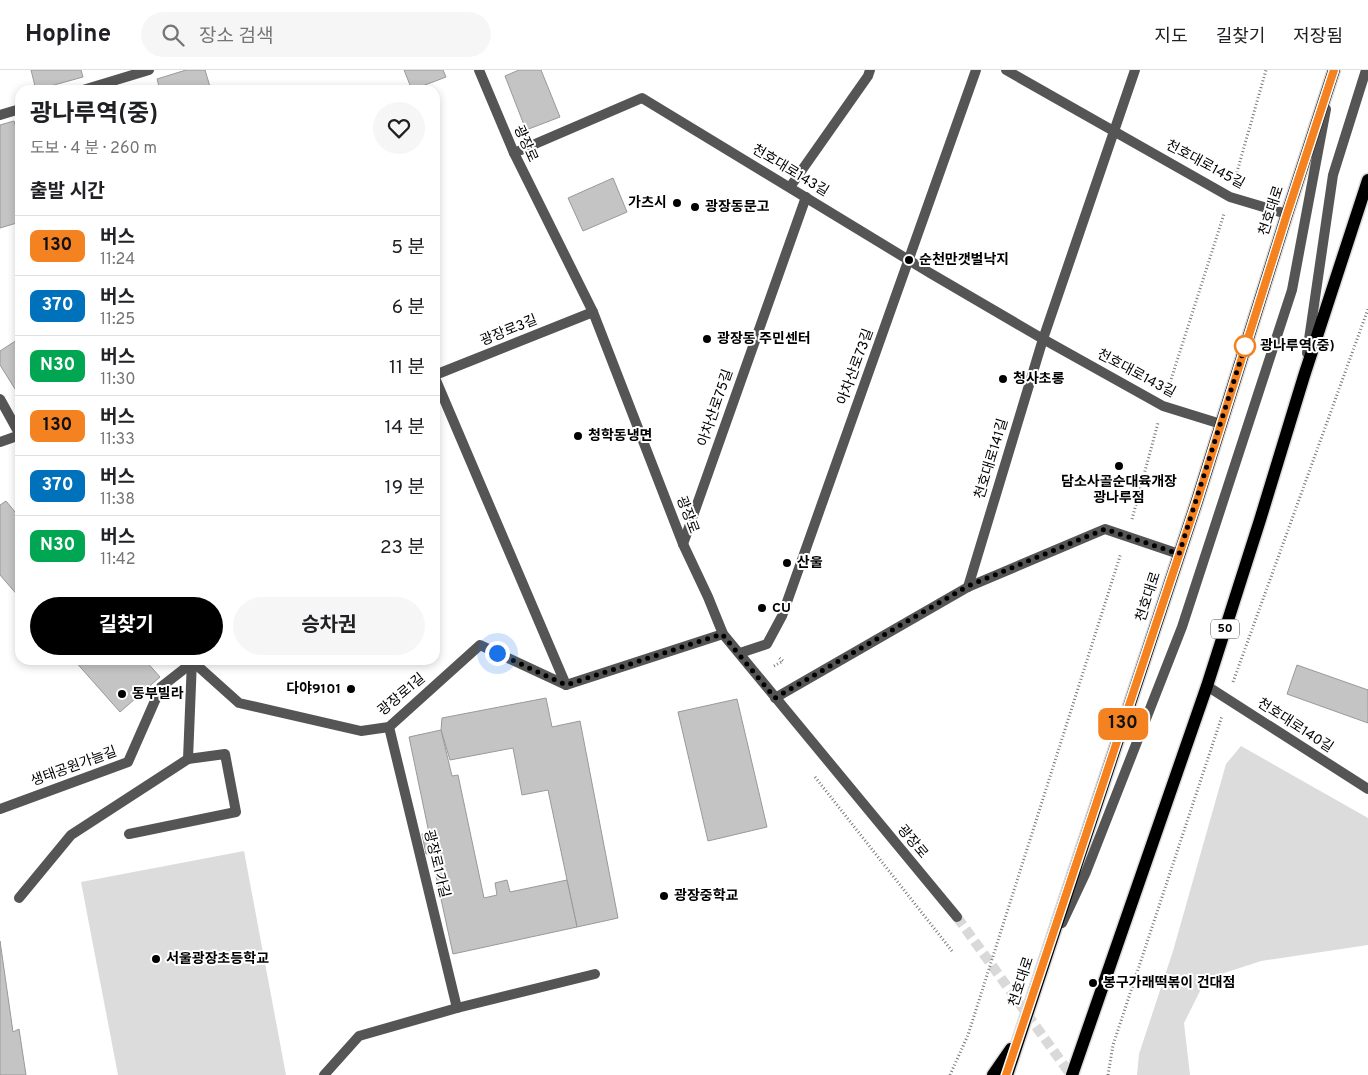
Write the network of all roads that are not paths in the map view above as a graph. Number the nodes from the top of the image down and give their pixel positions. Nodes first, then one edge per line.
1 (149, 70) edge
2 (479, 70) edge
3 (870, 70) edge
4 (976, 70) edge
5 (1006, 70) edge
6 (1135, 70) edge
7 (1366, 70) edge
8 (1333, 74) edge
9 (100, 85) edge
10 (15, 110) edge
11 (0, 115) edge
12 (1114, 130) junction
13 (514, 153) junction
14 (1368, 180) edge
15 (790, 187) junction
16 (806, 197) junction
17 (1287, 214) junction
18 (909, 260) junction
19 (593, 312) junction
20 (1043, 339) junction
21 (440, 374) edge
22 (1304, 376) junction
23 (440, 388) edge
24 (0, 399) edge
25 (1221, 424) junction
26 (15, 426) edge
27 (15, 437) edge
28 (0, 442) edge
29 (683, 544) junction
30 (1179, 554) junction
31 (968, 586) junction
32 (722, 634) junction
33 (740, 653) junction
34 (187, 665) edge
35 (192, 665) edge
36 (197, 665) edge
37 (566, 685) junction
38 (1207, 686) junction
39 (775, 698) junction
40 (389, 728) junction
41 (188, 759) junction
42 (1368, 789) edge
43 (0, 809) edge
44 (129, 834) dead end
45 (18, 898) dead end
46 (957, 917) tunnel mouth
47 (1045, 960) junction
48 (595, 974) dead end
49 (458, 1008) junction
50 (1020, 1034) junction
51 (1081, 1048) junction
52 (324, 1075) edge
53 (993, 1075) edge
54 (1006, 1075) edge
55 (1072, 1075) edge
56 (1079, 1075) edge

1 - 9 street
2 - 13 street, 광장로
3 - 15 street
4 - 18 street, 아차산로73길
5 - 12 street, 천호대로145길
6 - 12 street
7 - 22 street
8 - 17 main road, 천호대로
8 - 47 street
10 - 11 street
12 - 17 street, 천호대로145길
12 - 20 street
13 - 15 street, 천호대로143길
13 - 19 street, 광장로
14 - 22 main road, 50
15 - 16 street, 천호대로143길
16 - 18 street, 천호대로143길
16 - 29 street, 아차산로75길
17 - 25 main road, 천호대로
18 - 20 street, 천호대로143길
18 - 33 street, 아차산로73길
19 - 21 street, 광장로3길
19 - 29 street, 광장로
20 - 25 street, 천호대로143길
20 - 31 street, 천호대로141길
22 - 38 main road, 50
23 - 37 street
24 - 26 street
25 - 30 main road, 천호대로
27 - 28 street
29 - 32 street, 광장로
30 - 31 street
30 - 47 main road, 천호대로
31 - 39 street
32 - 33 street, 광장로
32 - 37 street
33 - 39 street, 광장로
34 - 43 street, 생태공원가늘길
35 - 41 street
36 - 40 street, 광장로1길
37 - 40 street, 광장로1길
38 - 42 street, 천호대로140길
38 - 51 main road, 50
39 - 46 street, 광장로
40 - 49 street, 광장로1가길
41 - 44 street
41 - 45 street
47 - 50 main road, 천호대로
48 - 49 street
49 - 52 street
50 - 53 main road
50 - 54 main road, 천호대로
51 - 55 main road, 50
51 - 56 main road

